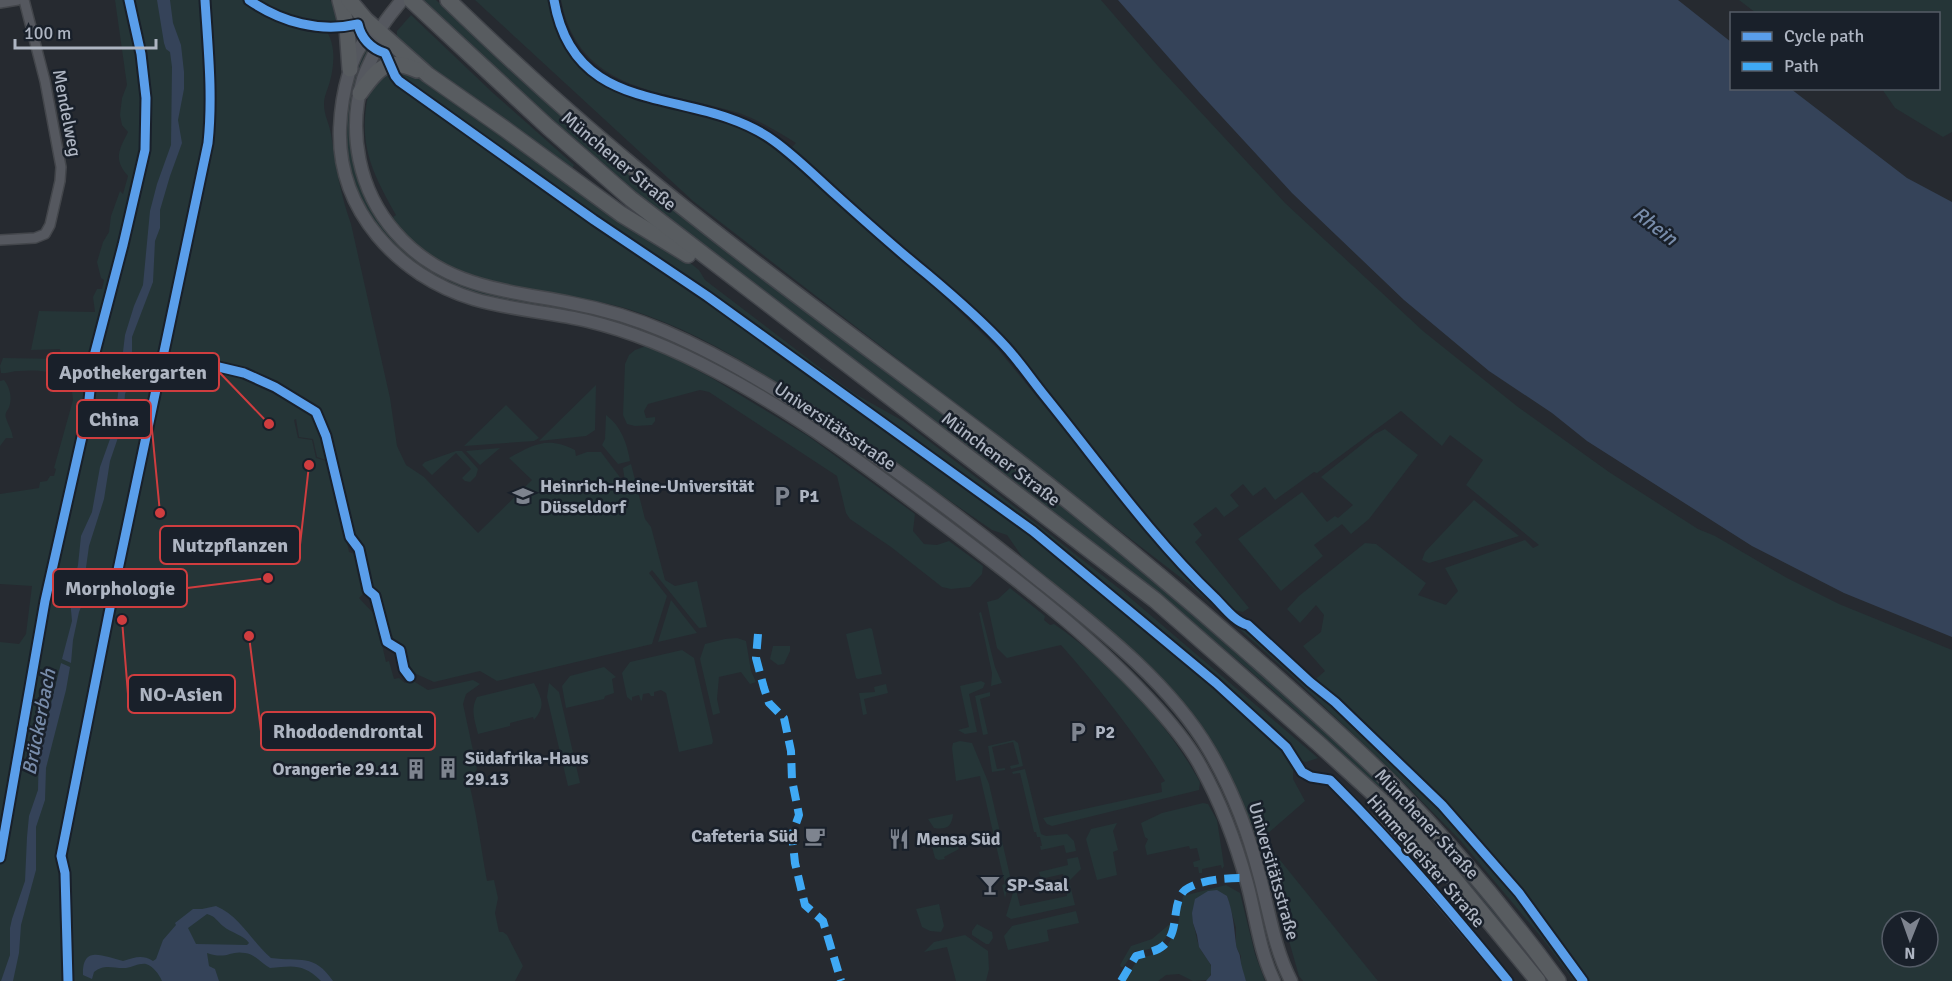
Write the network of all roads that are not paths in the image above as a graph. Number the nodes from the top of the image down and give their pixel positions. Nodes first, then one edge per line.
1 (18, 0) edge
2 (24, 0) edge
3 (340, 0) edge
4 (349, 0) edge
5 (402, 0) edge
6 (411, 0) edge
7 (448, 0) edge
8 (0, 3) edge
9 (379, 32) junction
10 (350, 69) junction
11 (428, 75) junction
12 (360, 93) junction
13 (0, 240) edge
14 (745, 288) junction
15 (1311, 777) dead end
16 (1274, 981) edge
17 (1291, 981) edge
18 (1508, 981) edge
19 (1538, 981) edge
20 (1558, 981) edge

1 - 8 street
2 - 13 street, Mendelweg
3 - 10 highway
4 - 9 highway
5 - 9 street, Universitätsstraße
6 - 14 highway, Münchener Straße
7 - 20 highway, Münchener Straße
9 - 10 street, Universitätsstraße
9 - 11 highway
9 - 12 street, Universitätsstraße
10 - 16 street, Universitätsstraße
11 - 12 highway
11 - 14 highway
12 - 17 street, Universitätsstraße
14 - 19 highway, Münchener Straße
15 - 18 street, Himmelgeister Straße

